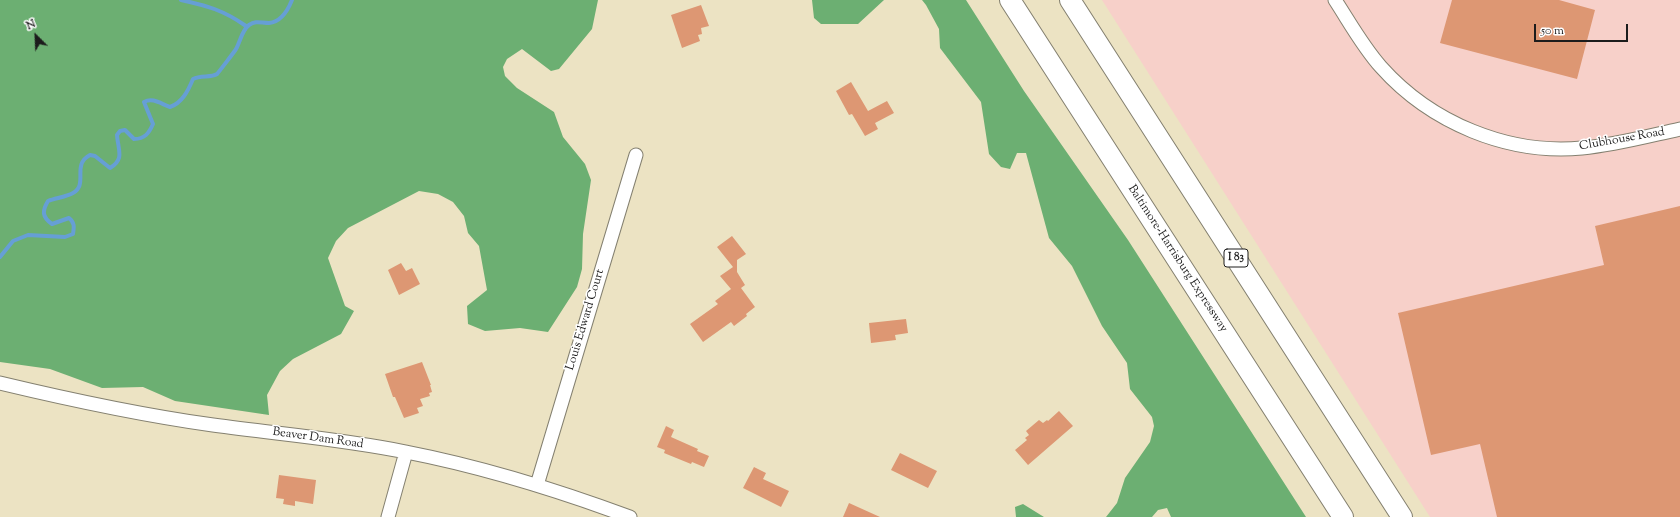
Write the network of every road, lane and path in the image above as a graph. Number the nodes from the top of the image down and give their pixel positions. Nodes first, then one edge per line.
1 (1010, 0) edge
2 (1070, 0) edge
3 (1335, 0) edge
4 (1680, 129) edge
5 (636, 155) dead end
6 (0, 383) edge
7 (406, 452) junction
8 (537, 484) junction
9 (388, 517) edge
10 (630, 517) edge
11 (1343, 517) edge
12 (1402, 517) edge

1 - 11 highway, Baltimore-Harrisburg Expressway
2 - 12 highway, I 83
3 - 4 street, Clubhouse Road
5 - 8 street, Louis Edward Court
6 - 7 street, Beaver Dam Road
7 - 8 street, Beaver Dam Road
7 - 9 street
8 - 10 street, Beaver Dam Road

